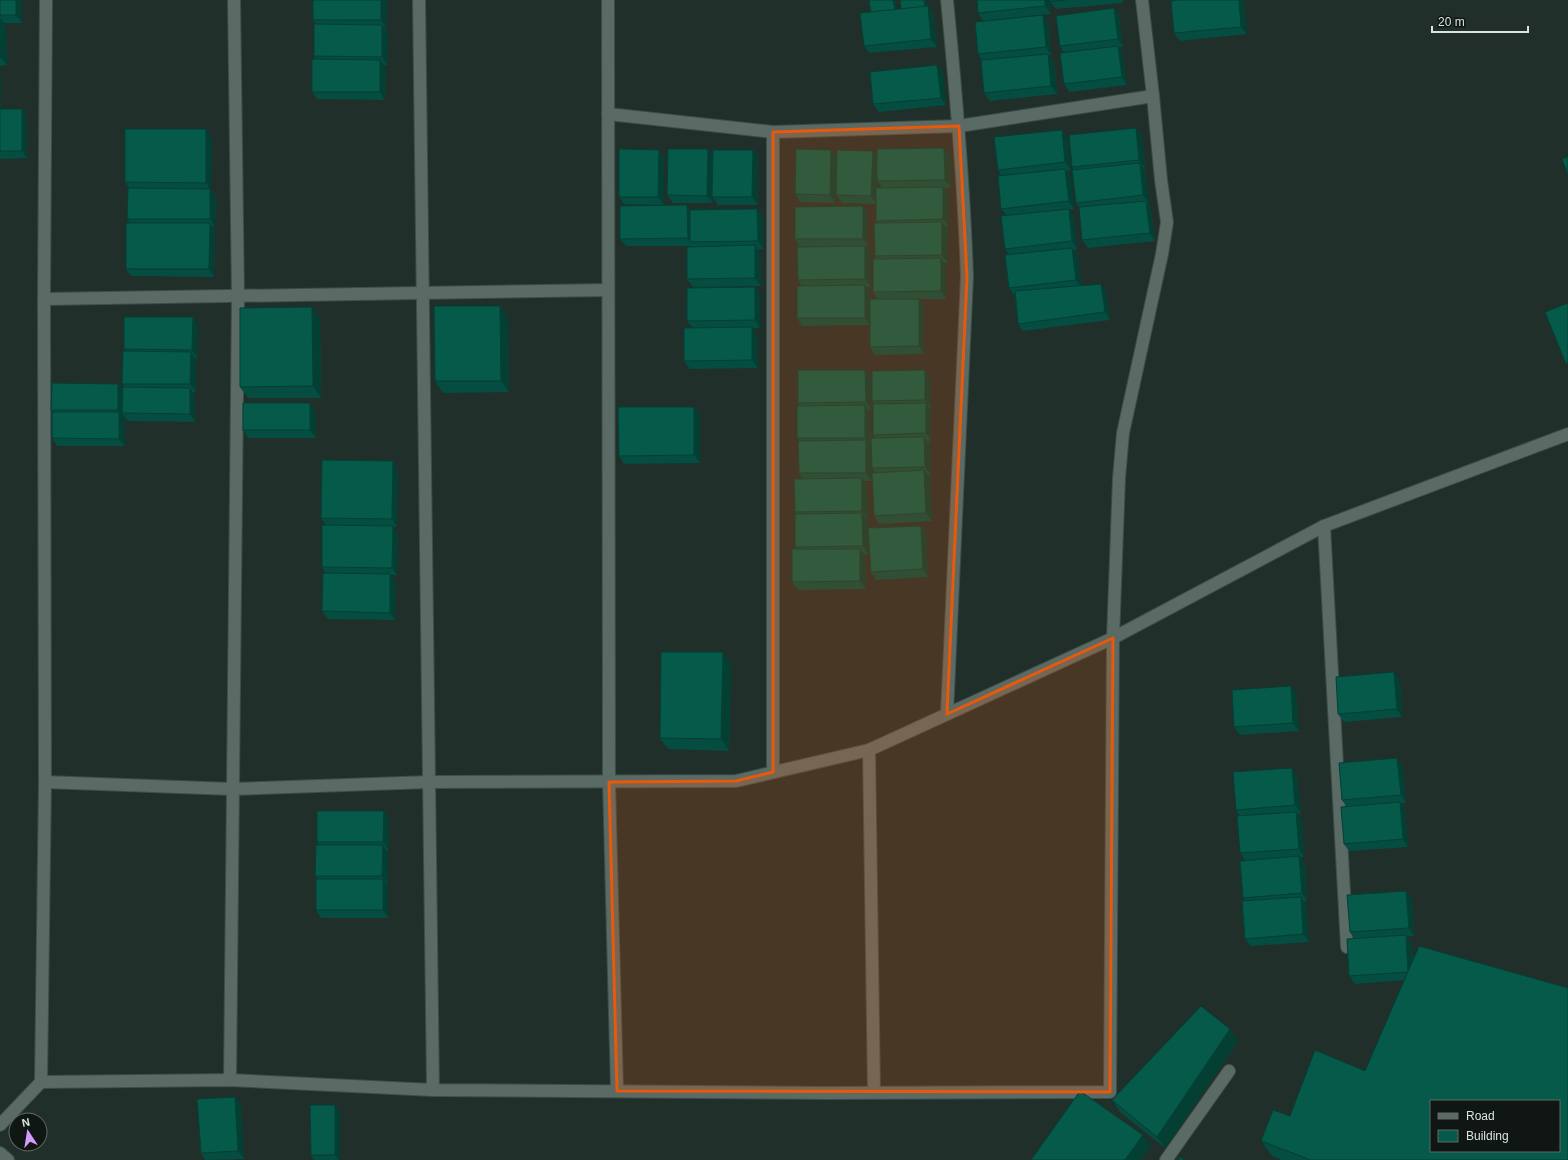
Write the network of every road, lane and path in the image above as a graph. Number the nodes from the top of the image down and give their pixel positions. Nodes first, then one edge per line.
1 (46, 0) edge
2 (234, 0) edge
3 (419, 0) edge
4 (608, 0) edge
5 (946, 0) edge
6 (1142, 0) edge
7 (1154, 96) junction
8 (608, 114) junction
9 (959, 126) junction
10 (773, 132) junction
11 (608, 290) junction
12 (422, 293) junction
13 (238, 296) junction
14 (44, 299) junction
15 (1568, 434) edge
16 (1324, 526) junction
17 (1113, 638) junction
18 (948, 714) junction
19 (869, 750) junction
20 (774, 772) junction
21 (45, 782) junction
22 (429, 782) junction
23 (608, 782) junction
24 (232, 789) junction
25 (1347, 947) edge
26 (1229, 1071) dead end
27 (230, 1080) junction
28 (41, 1082) junction
29 (433, 1090) junction
30 (617, 1091) junction
31 (874, 1092) junction
32 (0, 1125) edge
33 (0, 1153) edge
34 (8, 1160) edge
35 (1166, 1160) edge

1 - 14 street
2 - 13 street
3 - 12 street
4 - 8 street
5 - 9 street
6 - 7 street
7 - 9 street
7 - 17 street
8 - 10 street
8 - 11 street
9 - 10 street
9 - 18 street
10 - 20 street
11 - 12 street
11 - 23 street
12 - 13 street
12 - 22 street
13 - 14 street
13 - 24 street
14 - 21 street
15 - 16 street
16 - 17 street
16 - 25 street
17 - 18 street
17 - 31 street
18 - 19 street
19 - 20 street
19 - 31 street
20 - 23 street
21 - 24 street
21 - 28 street
22 - 23 street
22 - 24 street
22 - 29 street
23 - 30 street
24 - 27 street
26 - 35 street
27 - 28 street
27 - 29 street
28 - 32 street
29 - 30 street
30 - 31 street
33 - 34 street

